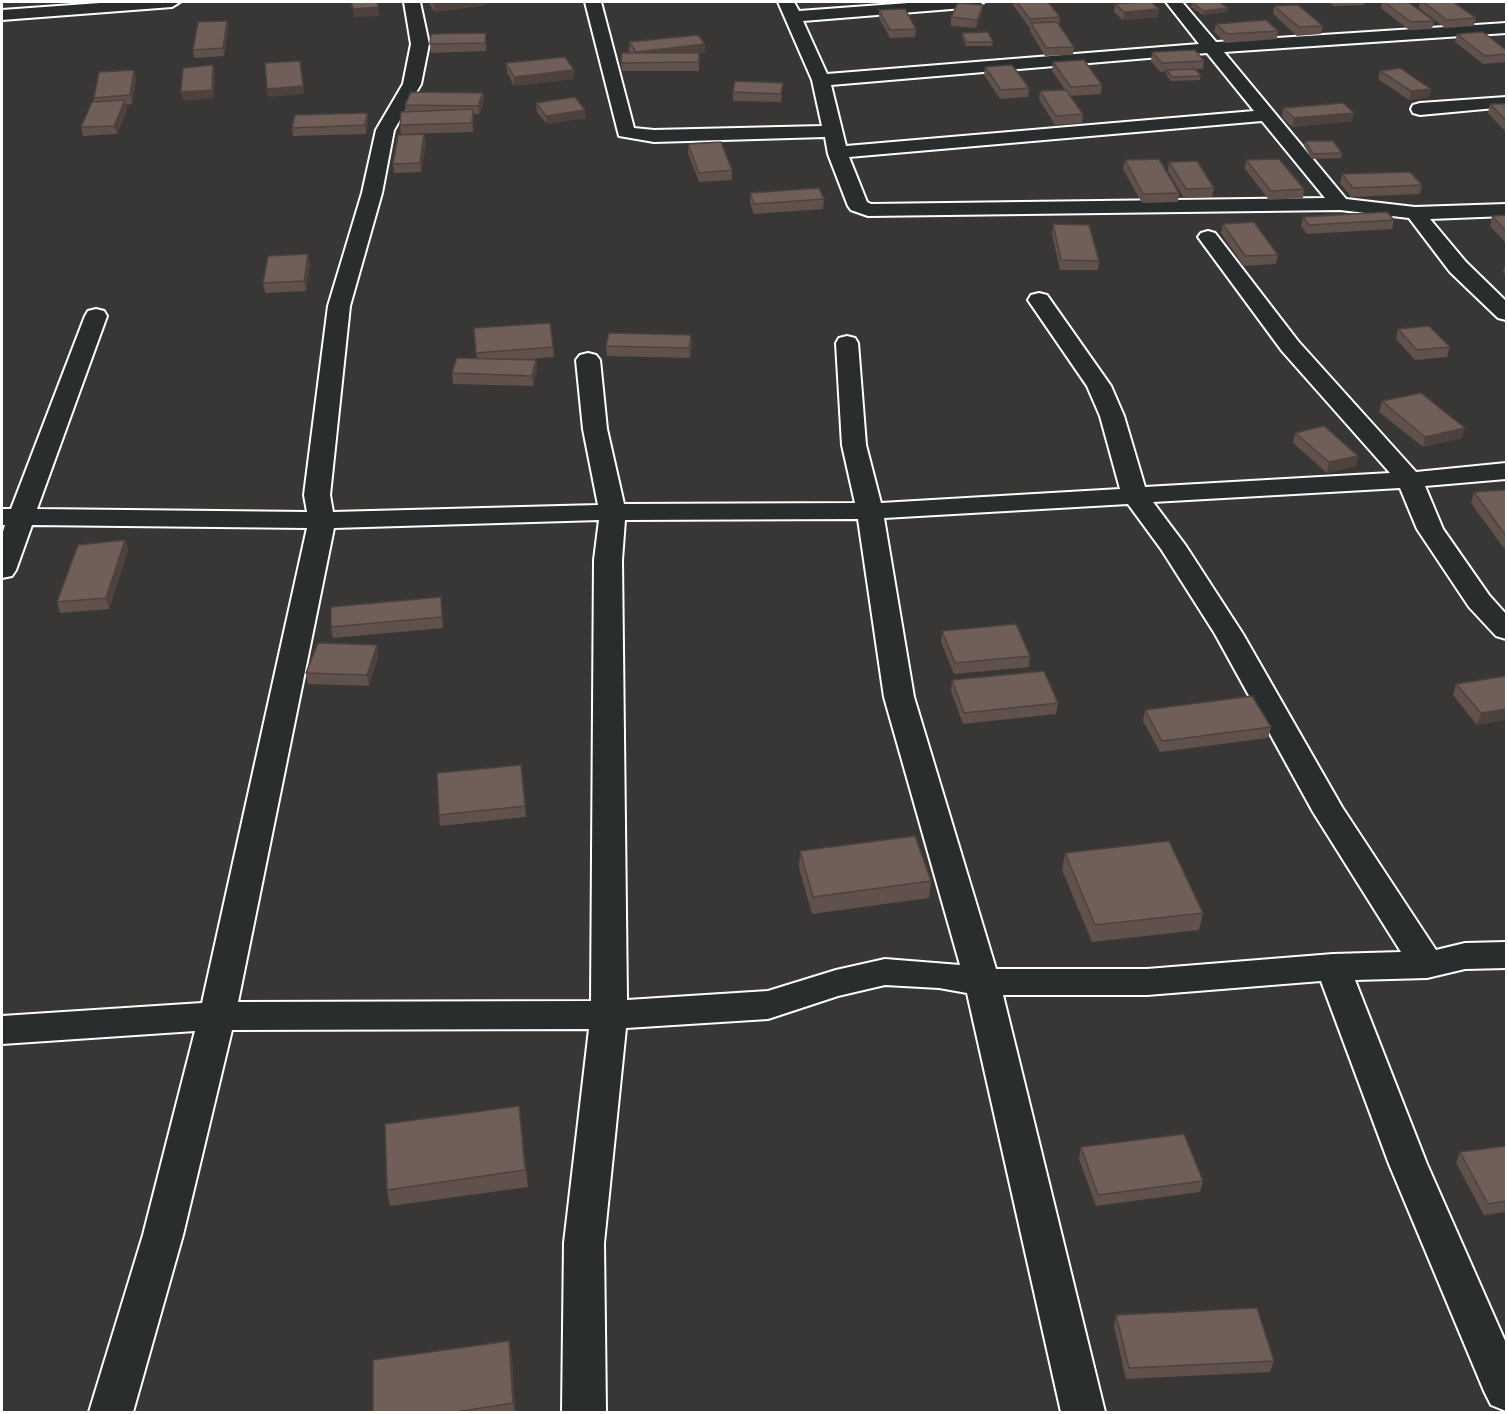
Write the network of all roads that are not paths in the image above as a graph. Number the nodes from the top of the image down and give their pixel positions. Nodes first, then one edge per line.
1 (172, 2) edge
2 (412, 2) edge
3 (593, 2) edge
4 (976, 2) edge
5 (1174, 2) edge
6 (789, 9) edge
7 (2, 15) edge
8 (1506, 28) edge
9 (1211, 48) junction
10 (821, 80) junction
11 (1506, 102) edge
12 (1420, 109) dead end
13 (1268, 115) junction
14 (832, 131) junction
15 (838, 152) junction
16 (1340, 204) junction
17 (1506, 210) edge
18 (1415, 213) junction
19 (1208, 237) dead end
20 (1039, 300) dead end
21 (1506, 313) edge
22 (96, 316) dead end
23 (847, 343) dead end
24 (588, 360) dead end
25 (1506, 471) edge
26 (1410, 480) junction
27 (1135, 496) junction
28 (870, 511) junction
29 (613, 512) junction
30 (11, 517) edge
31 (322, 520) junction
32 (2, 570) edge
33 (1506, 630) edge
34 (1506, 955) edge
35 (1426, 965) junction
36 (1333, 967) junction
37 (982, 982) junction
38 (609, 1015) junction
39 (217, 1016) junction
40 (2, 1030) edge
41 (1506, 1391) edge
42 (111, 1413) edge
43 (584, 1413) edge
44 (1083, 1413) edge

1 - 7 street
2 - 31 street
3 - 14 street
4 - 6 street
5 - 9 street
6 - 10 street
8 - 9 street
9 - 10 street
9 - 13 street
10 - 14 street
11 - 12 street
13 - 15 street
13 - 16 street
14 - 15 street
15 - 16 street
16 - 18 street
17 - 18 street
18 - 21 street
19 - 26 street
20 - 27 street
22 - 30 street
23 - 28 street
24 - 29 street
25 - 26 street
26 - 27 street
26 - 33 street
27 - 28 street
27 - 35 street
28 - 29 street
28 - 37 street
29 - 31 street
29 - 38 street
30 - 31 street
30 - 32 street
31 - 39 street
34 - 35 street
35 - 36 street
36 - 37 street
36 - 41 street
37 - 38 street
37 - 44 street
38 - 39 street
38 - 43 street
39 - 40 street
39 - 42 street

